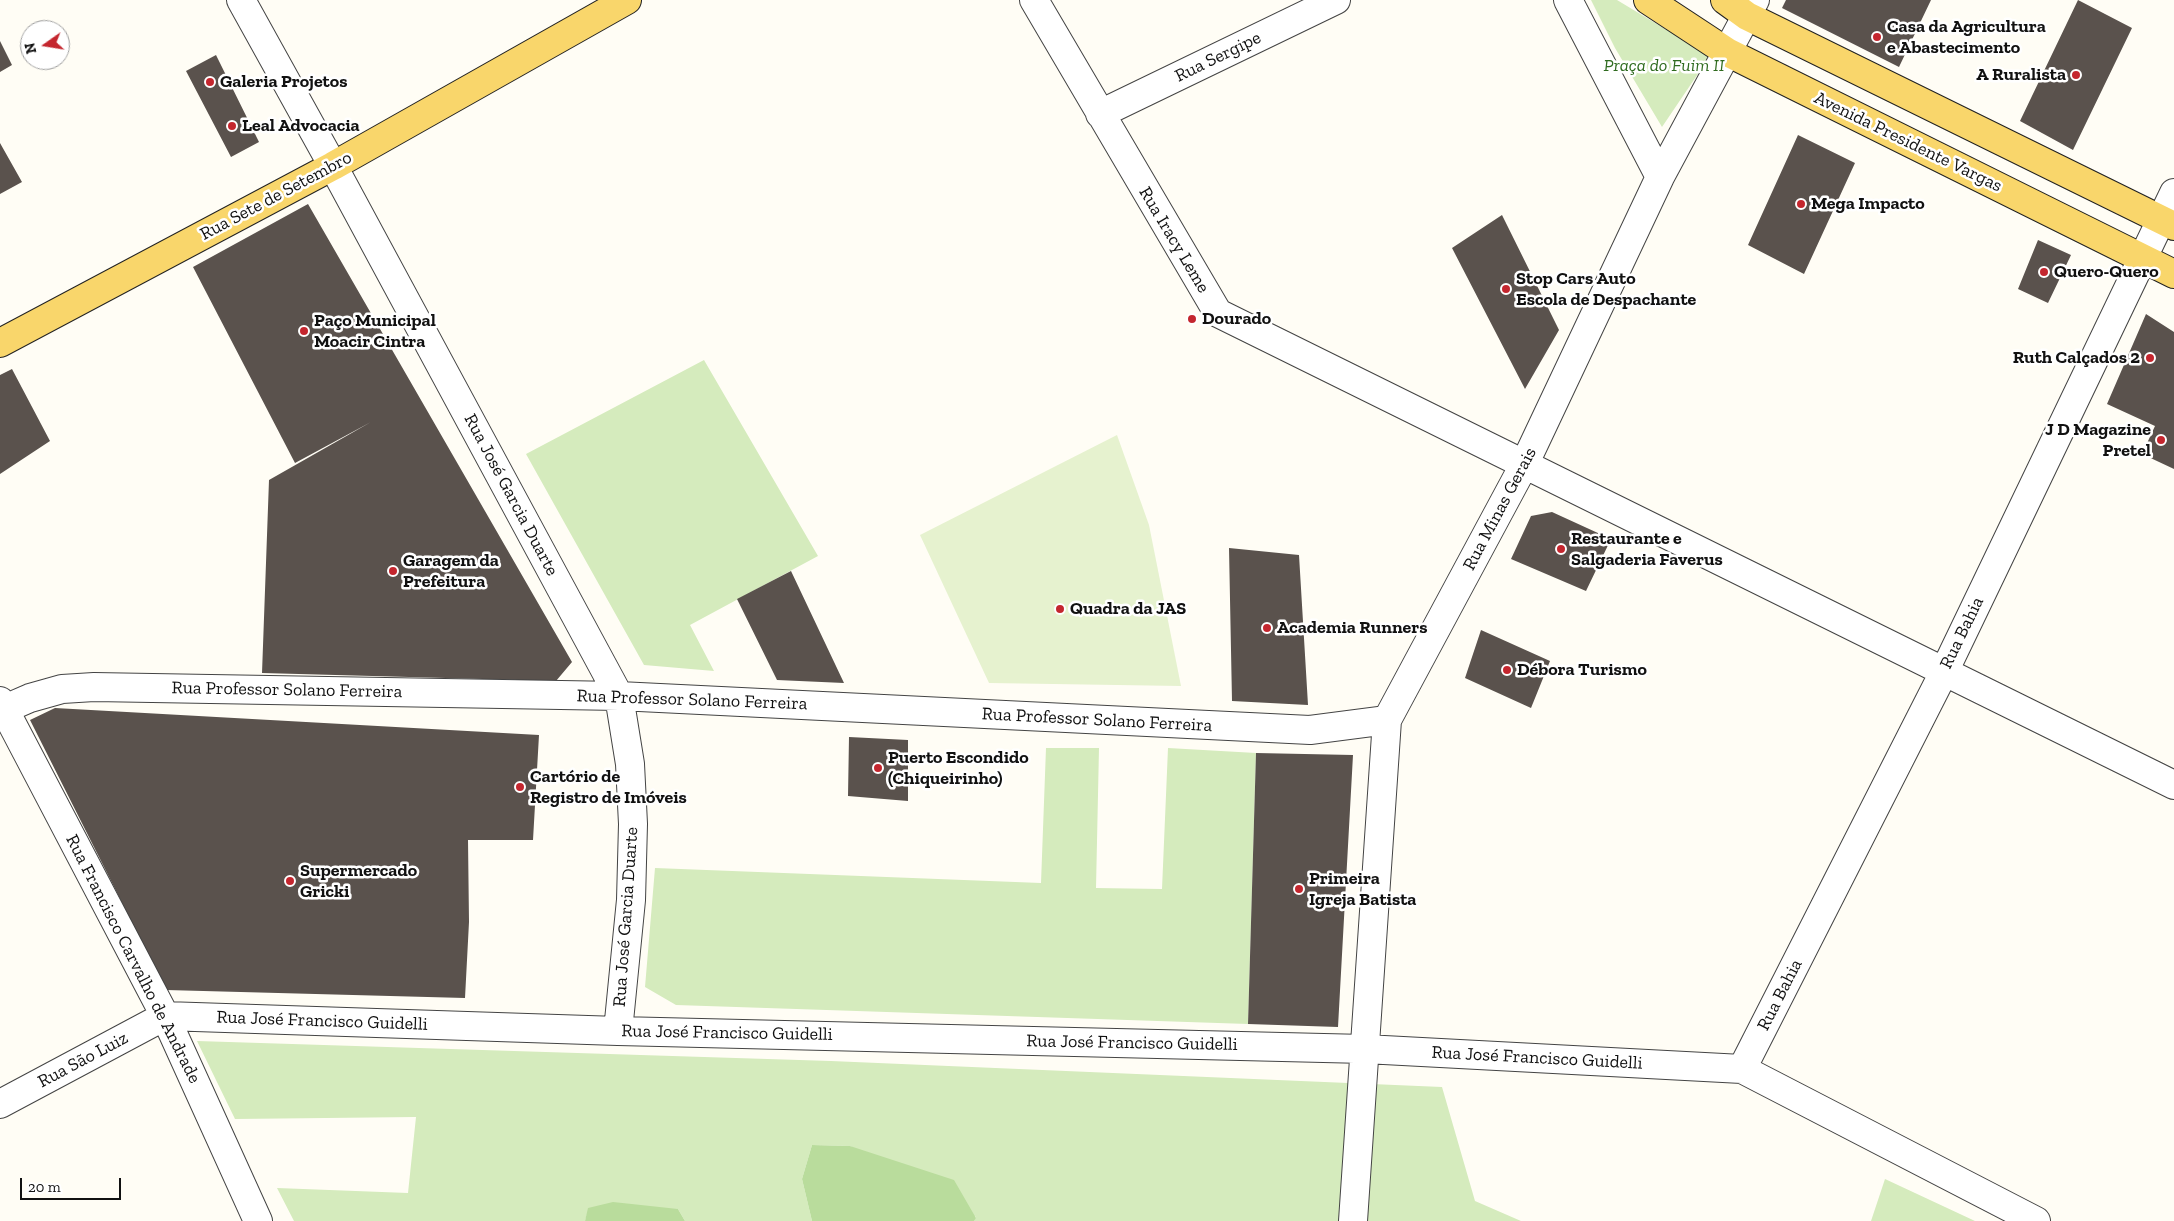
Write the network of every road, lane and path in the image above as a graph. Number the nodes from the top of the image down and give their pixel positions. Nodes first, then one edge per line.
1 (241, 0) edge
2 (627, 0) edge
3 (1034, 0) edge
4 (1336, 0) edge
5 (1568, 0) edge
6 (1648, 0) edge
7 (1724, 0) edge
8 (1751, 8) edge
9 (1727, 52) junction
10 (1100, 114) junction
11 (333, 166) junction
12 (1660, 178) junction
13 (2174, 193) edge
14 (2167, 223) edge
15 (2142, 258) junction
16 (2174, 274) edge
17 (0, 343) edge
18 (1524, 465) junction
19 (1944, 672) junction
20 (619, 696) junction
21 (1, 707) edge
22 (1387, 720) junction
23 (2174, 785) edge
24 (178, 1017) junction
25 (618, 1031) junction
26 (1364, 1049) junction
27 (1742, 1069) junction
28 (0, 1104) edge
29 (258, 1221) edge
30 (1353, 1221) edge
31 (2036, 1221) edge

1 - 11 street, Rua José Garcia Duarte
2 - 11 main road, Rua Sete de Setembro
3 - 10 street, Rua Iracy Leme
4 - 10 street, Rua Sergipe
5 - 12 street
6 - 9 main road, Avenida Presidente Vargas
7 - 8 main road
8 - 9 street, Rua Minas Gerais
8 - 14 main road
9 - 12 street, Rua Minas Gerais
9 - 15 main road, Avenida Presidente Vargas
10 - 18 street, Rua Iracy Leme
11 - 17 main road, Rua Sete de Setembro
11 - 20 street, Rua José Garcia Duarte
12 - 18 street, Rua Minas Gerais
13 - 14 street, Rua Bahia
14 - 15 street, Rua Bahia
15 - 16 main road, Avenida Presidente Vargas
15 - 19 street, Rua Bahia
18 - 19 street, Rua Iracy Leme
18 - 22 street, Rua Minas Gerais
19 - 23 street, Rua Iracy Leme
19 - 27 street, Rua Bahia
20 - 21 street, Rua Professor Solano Ferreira
20 - 22 street, Rua Professor Solano Ferreira
20 - 25 street, Rua José Garcia Duarte
21 - 24 street, Rua Francisco Carvalho de Andrade
22 - 26 street, Rua Minas Gerais
24 - 25 street, Rua José Francisco Guidelli
24 - 28 street, Rua São Luiz
24 - 29 street, Rua Francisco Carvalho de Andrade
25 - 26 street, Rua José Francisco Guidelli
26 - 27 street, Rua José Francisco Guidelli
26 - 30 street, Rua Minas Gerais
27 - 31 street, Rua José Francisco Guidelli

